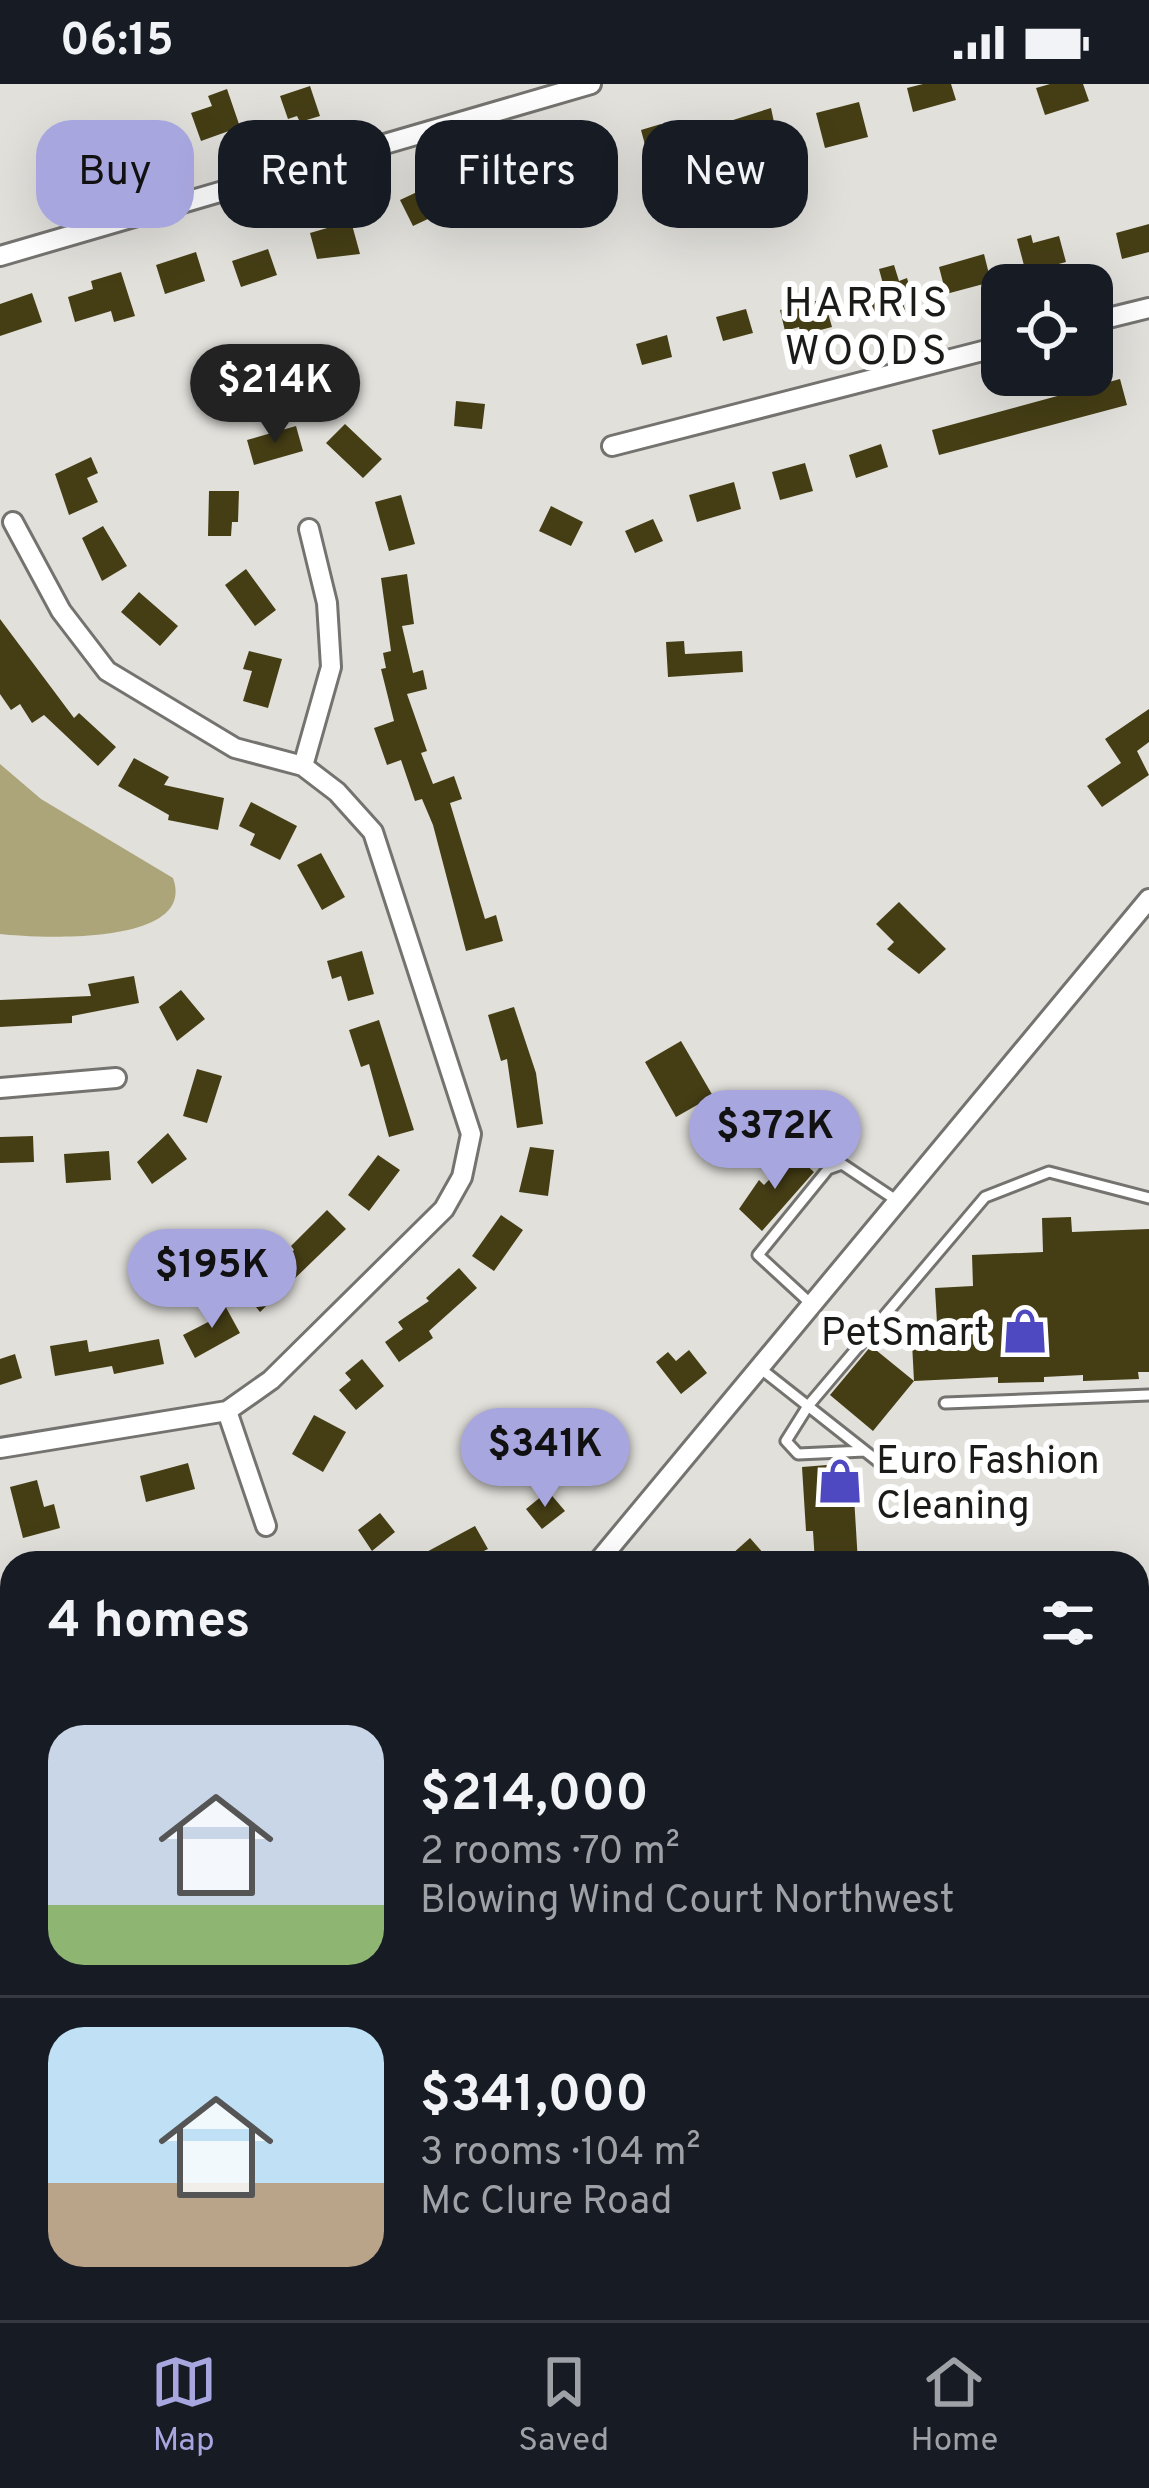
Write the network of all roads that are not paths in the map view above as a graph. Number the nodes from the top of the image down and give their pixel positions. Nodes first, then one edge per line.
1 (591, 84) edge
2 (0, 256) edge
3 (1149, 308) edge
4 (1113, 317) edge
5 (981, 351) edge
6 (612, 446) dead end
7 (13, 522) dead end
8 (309, 529) dead end
9 (302, 766) junction
10 (1149, 899) edge
11 (116, 1078) dead end
12 (0, 1088) edge
13 (1149, 1198) edge
14 (896, 1200) junction
15 (810, 1303) junction
16 (758, 1366) junction
17 (1149, 1395) edge
18 (945, 1402) dead end
19 (808, 1406) junction
20 (227, 1411) junction
21 (0, 1448) edge
22 (865, 1451) junction
23 (889, 1470) dead end
24 (266, 1526) dead end
25 (607, 1551) edge

1 - 2 street
3 - 4 street
5 - 6 street
7 - 9 street
8 - 9 street
9 - 20 street
10 - 14 street
11 - 12 street
13 - 19 lane
14 - 15 street
14 - 15 lane
15 - 16 street
16 - 19 lane
16 - 25 street
17 - 18 lane
19 - 22 lane
19 - 22 lane
20 - 21 street
20 - 24 street
22 - 23 lane

